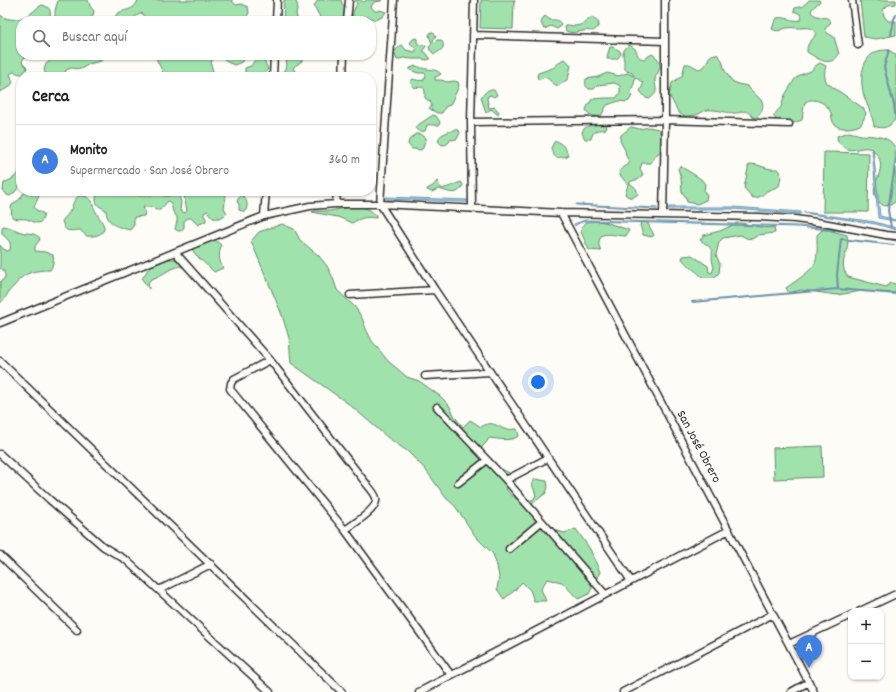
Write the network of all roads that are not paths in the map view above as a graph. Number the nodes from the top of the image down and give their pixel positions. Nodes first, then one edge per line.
1 (277, 0) edge
2 (349, 0) edge
3 (394, 0) edge
4 (474, 0) edge
5 (665, 0) edge
6 (852, 0) edge
7 (276, 16) edge
8 (347, 16) edge
9 (473, 34) junction
10 (665, 41) junction
11 (858, 45) dead end
12 (274, 60) edge
13 (344, 60) edge
14 (272, 72) edge
15 (343, 72) edge
16 (665, 120) junction
17 (471, 122) junction
18 (789, 124) dead end
19 (266, 196) edge
20 (337, 196) edge
21 (336, 204) junction
22 (380, 204) junction
23 (472, 208) junction
24 (561, 213) junction
25 (663, 215) junction
26 (264, 216) junction
27 (896, 236) edge
28 (175, 252) junction
29 (435, 290) junction
30 (350, 295) dead end
31 (0, 323) edge
32 (270, 360) junction
33 (0, 361) edge
34 (490, 372) junction
35 (425, 376) dead end
36 (436, 407) dead end
37 (0, 454) edge
38 (548, 458) junction
39 (487, 460) junction
40 (506, 480) junction
41 (458, 483) dead end
42 (541, 522) junction
43 (345, 530) junction
44 (729, 530) junction
45 (509, 549) dead end
46 (0, 555) edge
47 (211, 564) junction
48 (631, 581) junction
49 (158, 590) junction
50 (605, 594) junction
51 (896, 594) edge
52 (866, 608) edge
53 (773, 614) junction
54 (848, 616) edge
55 (77, 630) dead end
56 (789, 644) junction
57 (451, 675) junction
58 (809, 682) junction
59 (270, 692) edge
60 (342, 692) edge
61 (419, 692) edge
62 (623, 692) edge
63 (791, 692) edge
64 (814, 692) edge

1 - 7 street
2 - 8 street
3 - 22 street
4 - 9 street
5 - 10 street
6 - 11 street
9 - 10 street
9 - 17 street
10 - 16 street
12 - 14 street
13 - 15 street
16 - 17 street
16 - 18 street
16 - 25 street
17 - 23 street
19 - 26 street
20 - 21 street
21 - 22 street
21 - 26 street
22 - 23 street
22 - 29 street
23 - 24 street
24 - 25 street
24 - 44 street, San José Obrero
25 - 27 street
26 - 28 street
28 - 31 street
28 - 32 street
29 - 30 street
29 - 34 street
32 - 43 street
32 - 43 street
33 - 47 street
34 - 35 street
34 - 38 street
36 - 39 street
37 - 49 street
38 - 40 street
38 - 48 street
39 - 40 street
39 - 41 street
40 - 42 street
42 - 45 street
42 - 50 street
43 - 57 street
44 - 48 street
44 - 53 street, San José Obrero
46 - 55 street
47 - 49 street
47 - 60 street
48 - 50 street
49 - 59 street
50 - 57 street
51 - 52 street
53 - 56 street, San José Obrero
53 - 62 street
54 - 56 street
56 - 58 street, San José Obrero
57 - 61 street
58 - 63 street
58 - 64 street, San José Obrero

